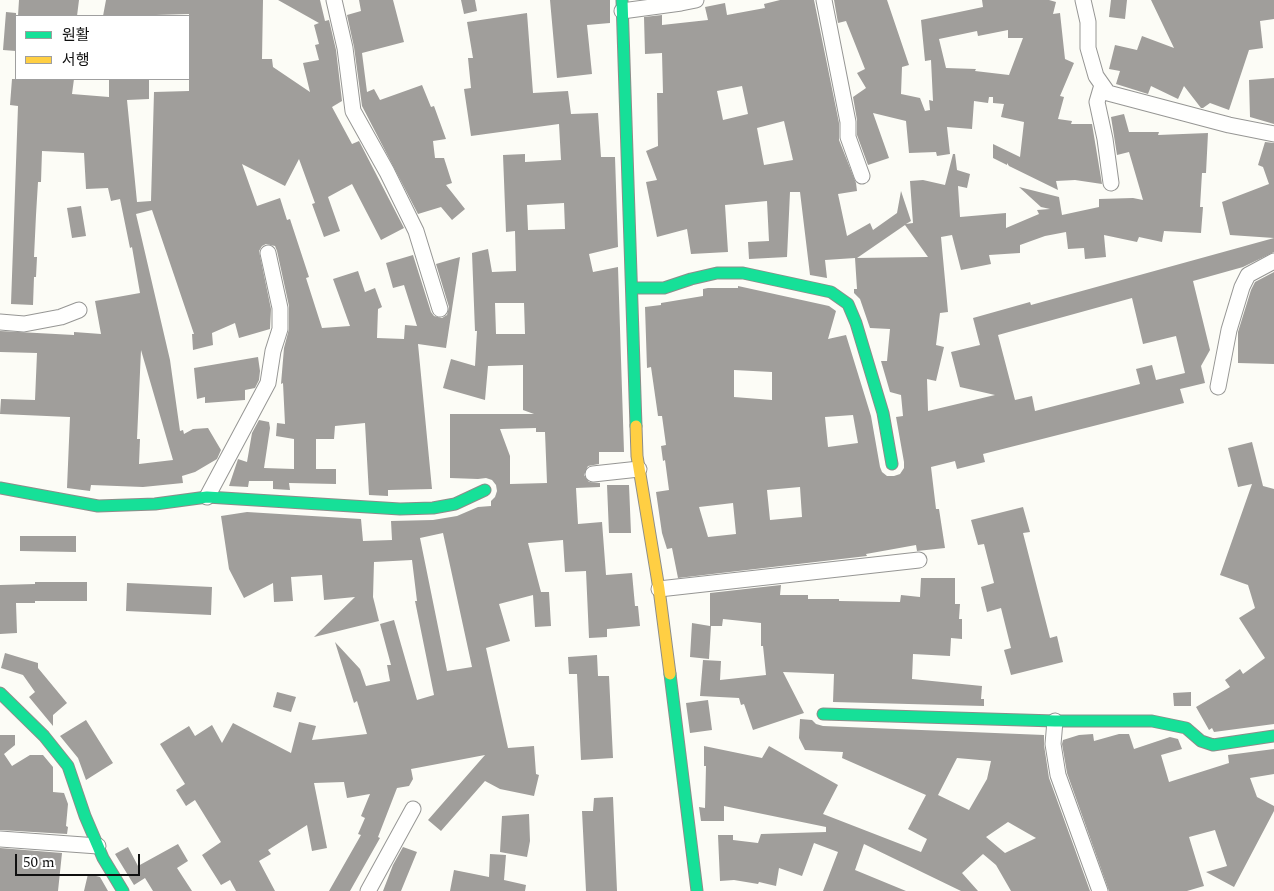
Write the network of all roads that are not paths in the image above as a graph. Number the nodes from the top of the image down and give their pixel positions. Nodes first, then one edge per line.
1 (334, 0) edge
2 (696, 0) edge
3 (824, 0) edge
4 (1083, 0) edge
5 (622, 5) edge
6 (1102, 85) junction
7 (1274, 134) edge
8 (862, 176) dead end
9 (1111, 183) dead end
10 (268, 253) dead end
11 (1274, 261) edge
12 (632, 288) junction
13 (440, 309) dead end
14 (79, 310) dead end
15 (0, 322) edge
16 (1218, 387) dead end
17 (892, 464) dead end
18 (639, 469) junction
19 (593, 474) dead end
20 (0, 488) edge
21 (485, 490) dead end
22 (207, 496) junction
23 (919, 560) dead end
24 (659, 589) junction
25 (0, 693) edge
26 (823, 714) dead end
27 (1055, 721) junction
28 (1274, 736) edge
29 (413, 809) dead end
30 (0, 840) edge
31 (98, 846) junction
32 (123, 891) edge
33 (368, 891) edge
34 (697, 891) edge
35 (1100, 891) edge

1 - 13 street
2 - 5 street
3 - 8 street
4 - 6 street
5 - 12 street
6 - 7 street
6 - 9 street
10 - 22 street
11 - 16 street
12 - 17 street
12 - 18 street
14 - 15 street
18 - 19 street
18 - 24 street
20 - 22 street
21 - 22 street
23 - 24 street
24 - 34 street
25 - 31 street
26 - 27 street
27 - 28 street
27 - 35 street
29 - 33 street
30 - 31 street
31 - 32 street

